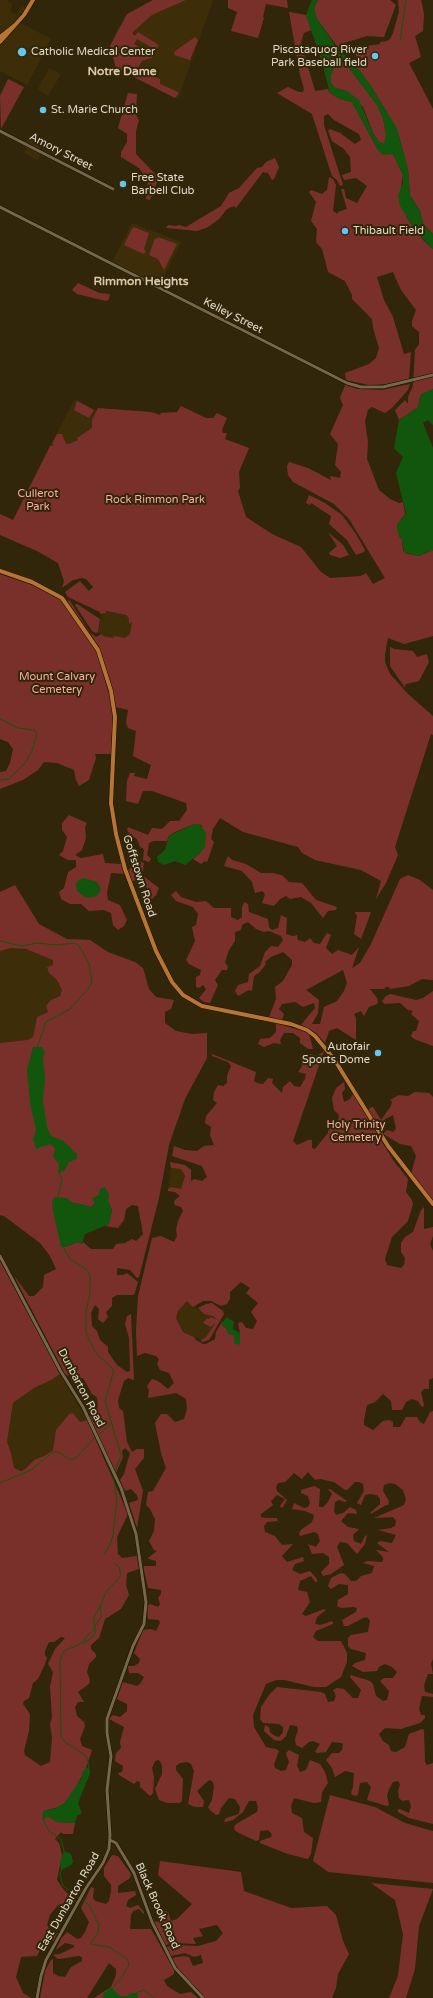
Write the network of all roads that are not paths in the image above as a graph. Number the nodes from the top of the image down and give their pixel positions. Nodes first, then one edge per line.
1 (33, 0) edge
2 (18, 22) junction
3 (0, 37) edge
4 (0, 42) edge
5 (0, 131) edge
6 (113, 189) dead end
7 (0, 207) edge
8 (433, 375) edge
9 (0, 571) edge
10 (433, 1204) edge
11 (0, 1256) edge
12 (136, 1534) joint
13 (110, 1840) junction
14 (37, 1998) edge
15 (203, 1998) edge

1 - 2 main road
2 - 3 main road
2 - 4 main road
5 - 6 street, Amory Street
7 - 8 street, Kelley Street
9 - 10 main road, Goffstown Road
11 - 12 street, Dunbarton Road
12 - 13 street, East Dunbarton Road
13 - 14 street, East Dunbarton Road
13 - 15 street, Black Brook Road

